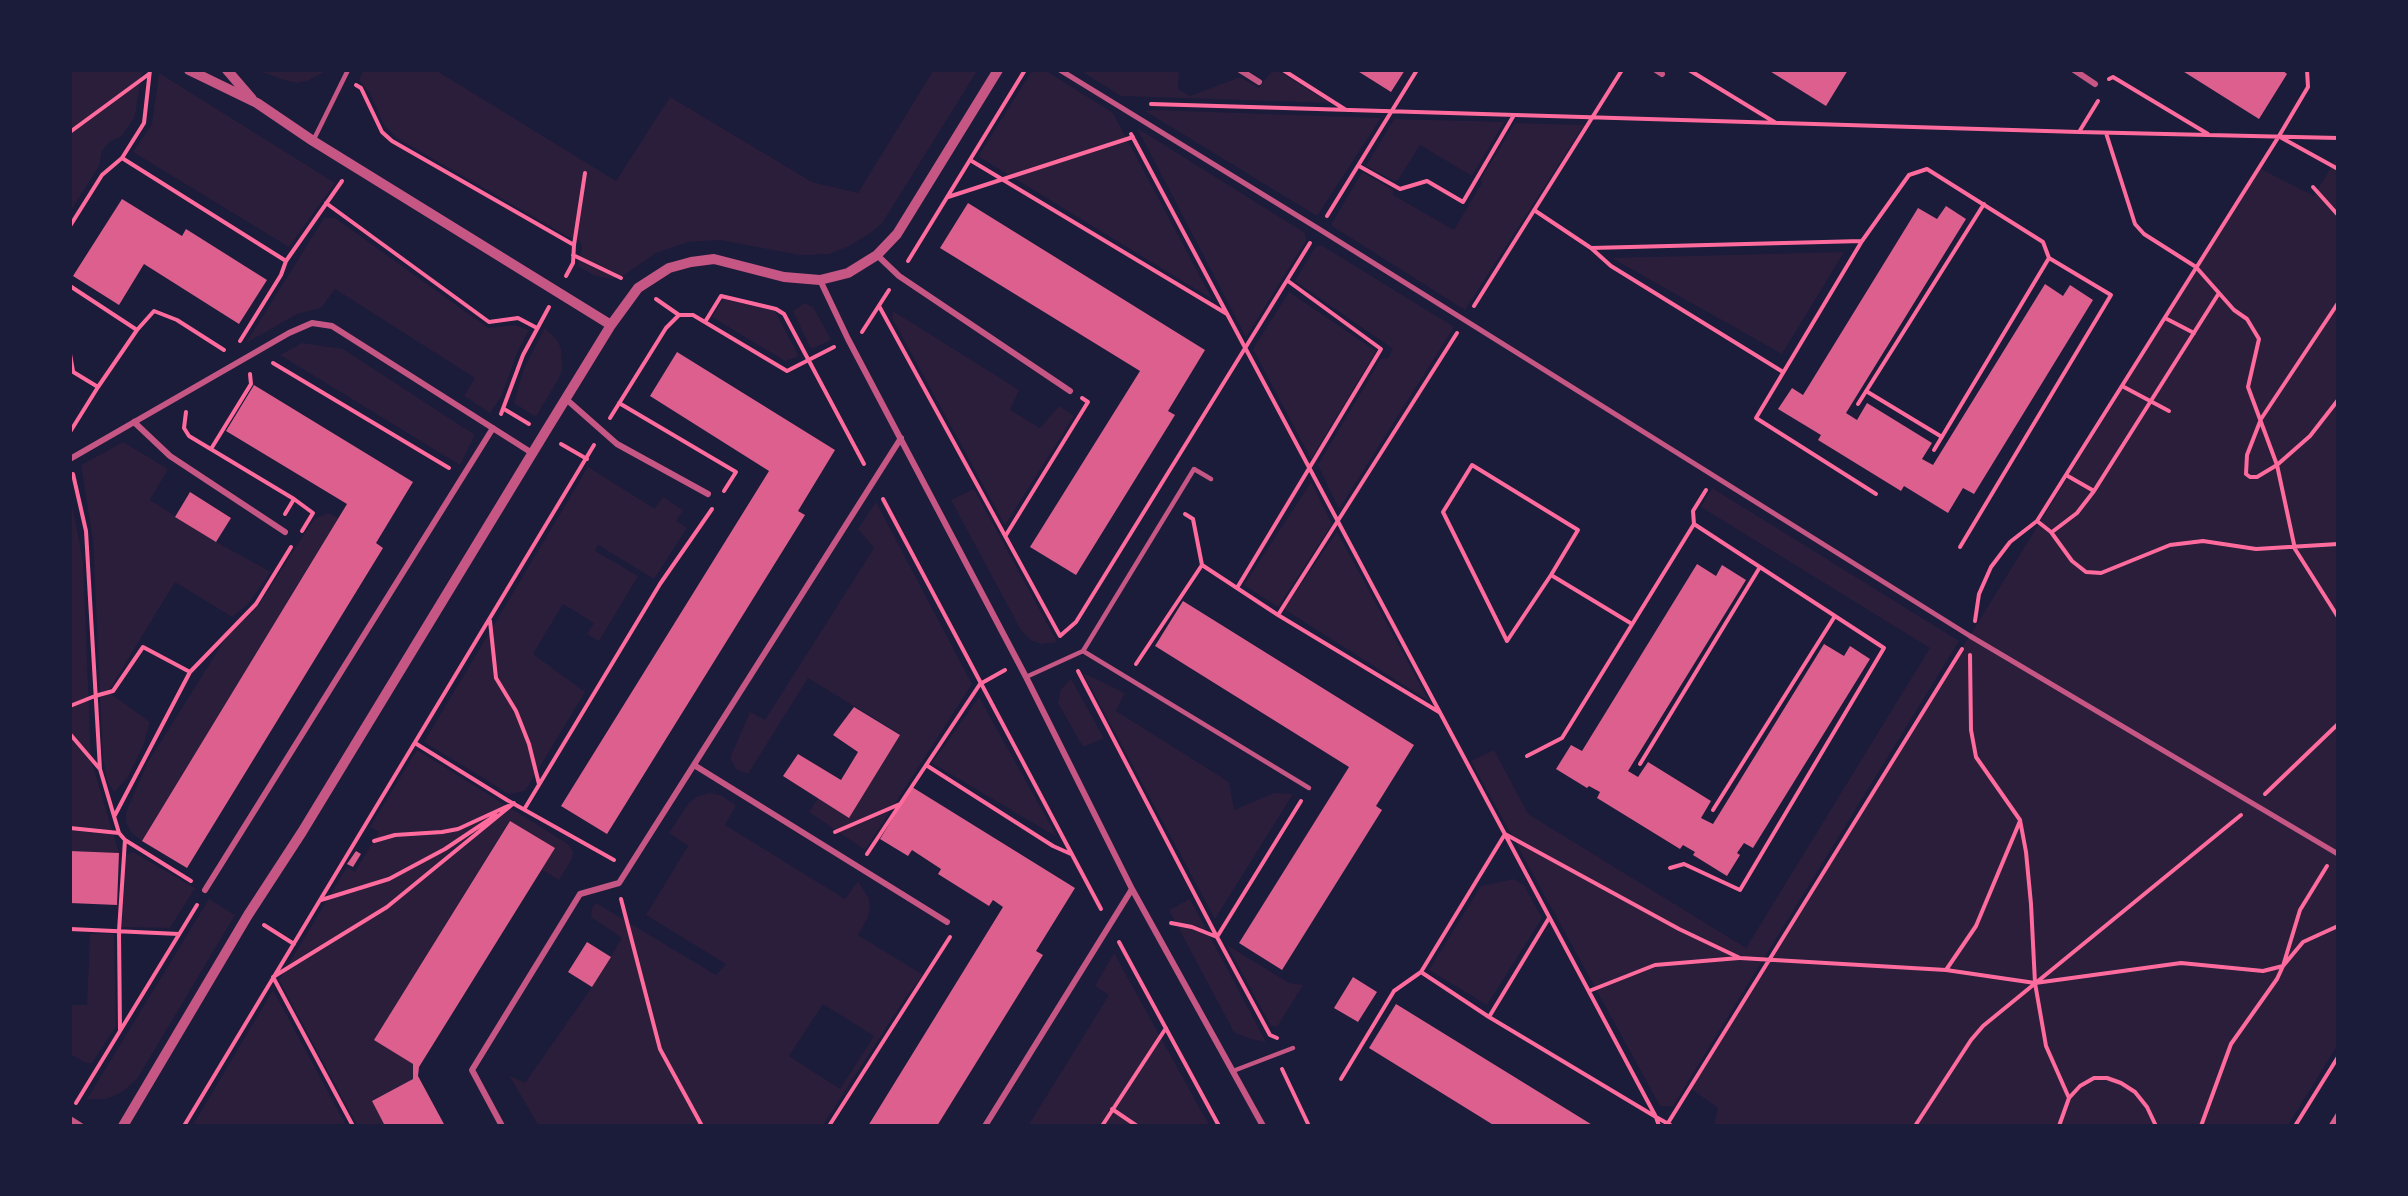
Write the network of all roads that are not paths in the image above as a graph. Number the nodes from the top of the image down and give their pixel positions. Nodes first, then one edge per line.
1 (189, 70) edge
2 (227, 70) edge
3 (348, 70) edge
4 (998, 70) edge
5 (1060, 70) edge
6 (1240, 70) edge
7 (2074, 70) edge
8 (1259, 82) dead end
9 (2096, 84) road end
10 (257, 104) junction
11 (313, 141) junction
12 (877, 255) junction
13 (820, 280) junction
14 (611, 325) junction
15 (1070, 392) road end
16 (566, 399) junction
17 (134, 422) junction
18 (492, 428) junction
19 (901, 438) junction
20 (532, 453) junction
21 (70, 459) edge
22 (1211, 479) dead end
23 (708, 494) dead end
24 (285, 532) dead end
25 (1083, 651) junction
26 (1026, 677) junction
27 (694, 765) junction
28 (1309, 788) road end
29 (2336, 854) edge
30 (1132, 889) junction
31 (205, 890) road end
32 (948, 922) road end
33 (1293, 1048) road end
34 (1233, 1071) junction
35 (70, 1119) edge
36 (81, 1125) edge
37 (123, 1125) edge
38 (502, 1125) edge
39 (985, 1125) edge
40 (1263, 1125) edge

1 - 10 street
2 - 10 street
3 - 11 lane
4 - 12 street
5 - 29 street
6 - 8 street
7 - 9 street
10 - 11 street
11 - 14 street
12 - 13 street
12 - 15 street
13 - 14 street
13 - 19 street
14 - 16 street
16 - 20 street
16 - 23 street
17 - 18 street
17 - 21 street
17 - 24 street
18 - 20 street
18 - 31 street
19 - 26 street
19 - 27 street
20 - 37 street
22 - 25 lane
25 - 26 lane
25 - 28 lane
26 - 30 street
27 - 32 street
27 - 38 street
30 - 34 street
30 - 39 street
33 - 34 lane
34 - 40 street
35 - 36 street

